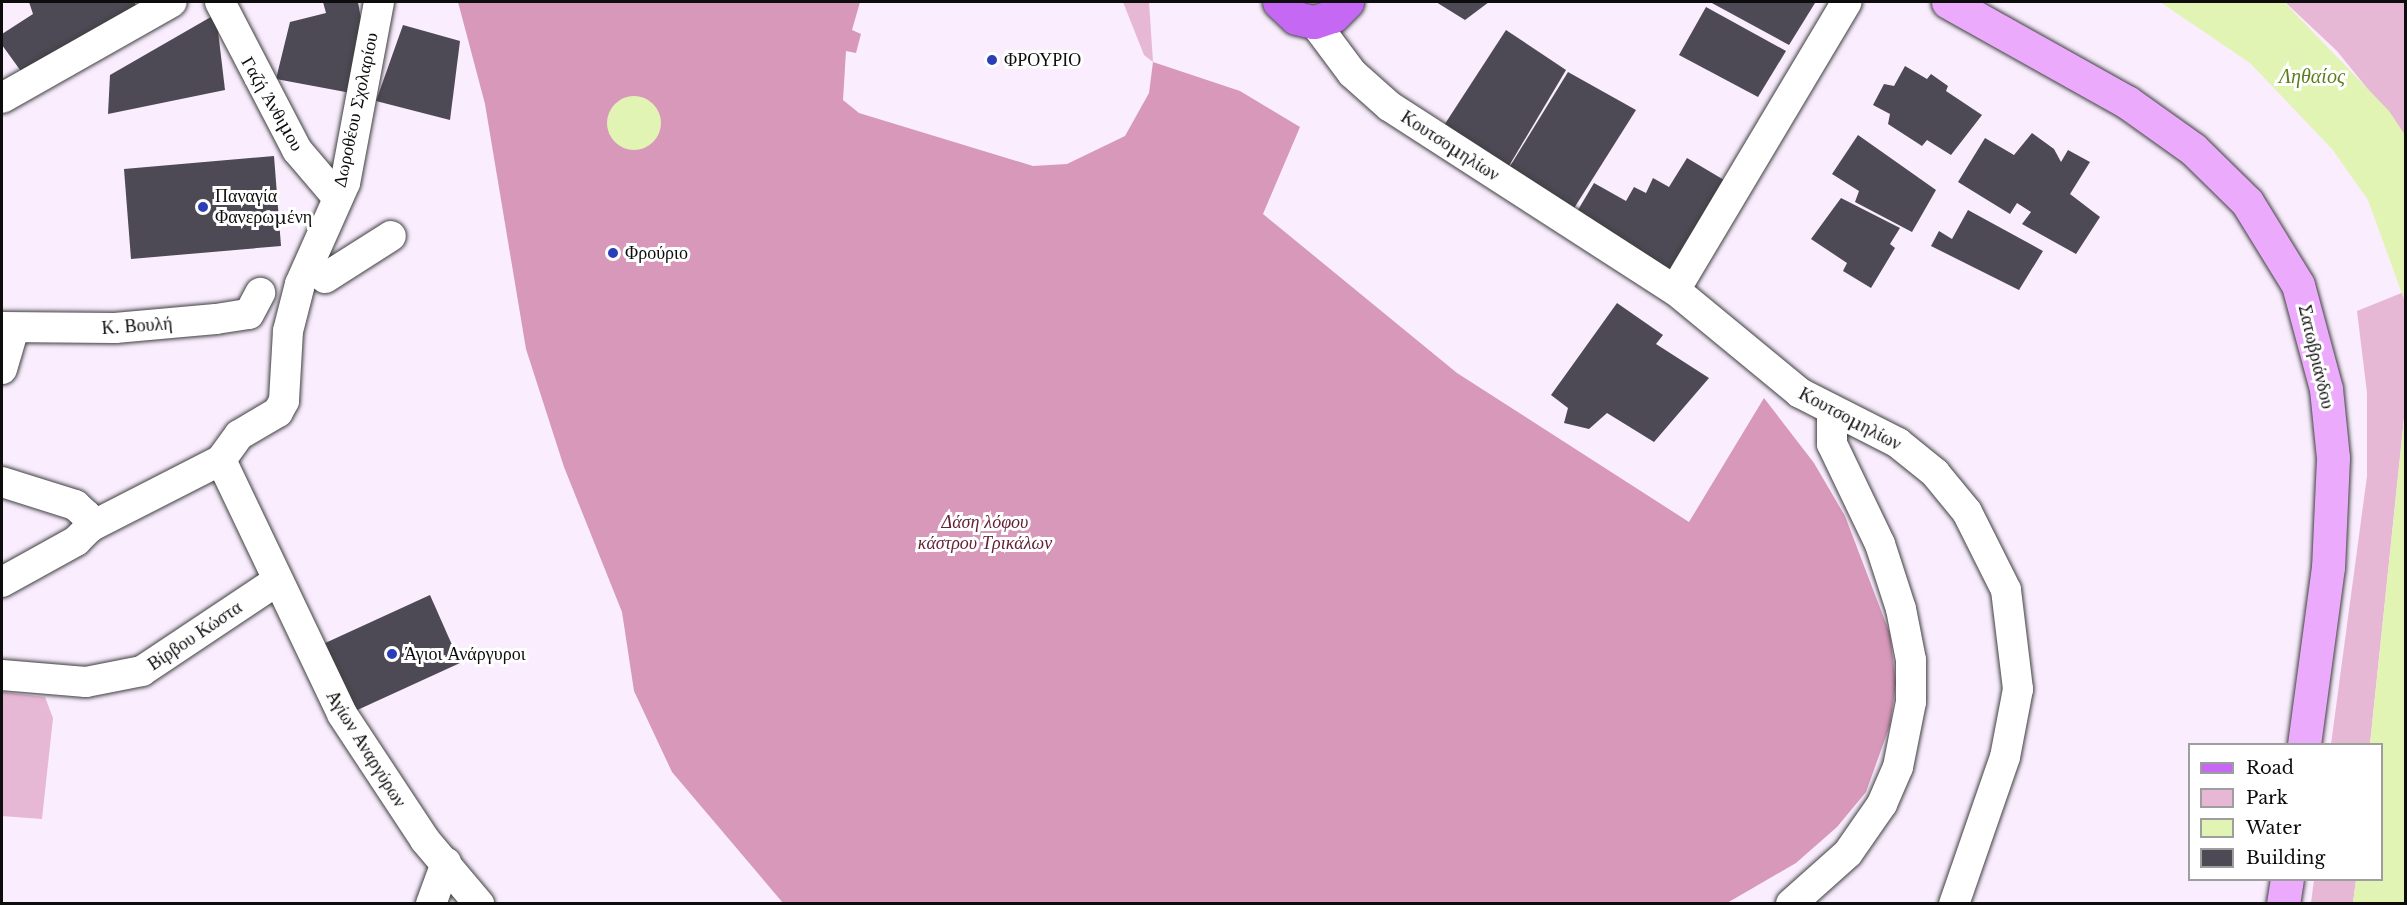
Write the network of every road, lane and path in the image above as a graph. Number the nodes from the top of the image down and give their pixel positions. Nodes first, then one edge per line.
1 (172, 2) edge
2 (220, 2) edge
3 (379, 2) edge
4 (1279, 2) edge
5 (1347, 2) edge
6 (1846, 2) edge
7 (1948, 2) edge
8 (1314, 22) junction
9 (2, 98) edge
10 (338, 198) junction
11 (391, 236) dead end
12 (313, 281) junction
13 (1676, 290) junction
14 (260, 293) dead end
15 (8, 327) edge
16 (2, 369) edge
17 (1832, 410) junction
18 (221, 460) junction
19 (2, 482) edge
20 (90, 527) junction
21 (277, 581) junction
22 (2, 582) edge
23 (2, 675) edge
24 (2304, 743) edge
25 (446, 863) junction
26 (2287, 881) edge
27 (431, 903) edge
28 (478, 903) edge
29 (1791, 903) edge
30 (1954, 903) edge
31 (2283, 903) edge

1 - 9 street
2 - 10 street, Γαζή Άνθιμου
3 - 10 street, Δωροθέου Σχολαρίου
4 - 8 main road
5 - 8 main road
6 - 13 street
7 - 24 street, Σατωβριάνδου
8 - 13 street, Κουτσομηλίων
10 - 12 street, Δωροθέου Σχολαρίου
11 - 12 street
12 - 18 street, Δωροθέου Σχολαρίου
13 - 17 street, Κουτσομηλίων
14 - 15 street, Κ. Βουλή
15 - 16 street
17 - 29 street
17 - 30 street, Κουτσομηλίων
18 - 20 street
18 - 21 street, Αγίων Αναργύρων
19 - 20 street
20 - 22 street
21 - 23 street, Βίρβου Κώστα
21 - 25 street, Αγίων Αναργύρων
25 - 27 street
25 - 28 street, Αγίων Αναργύρων
26 - 31 street

